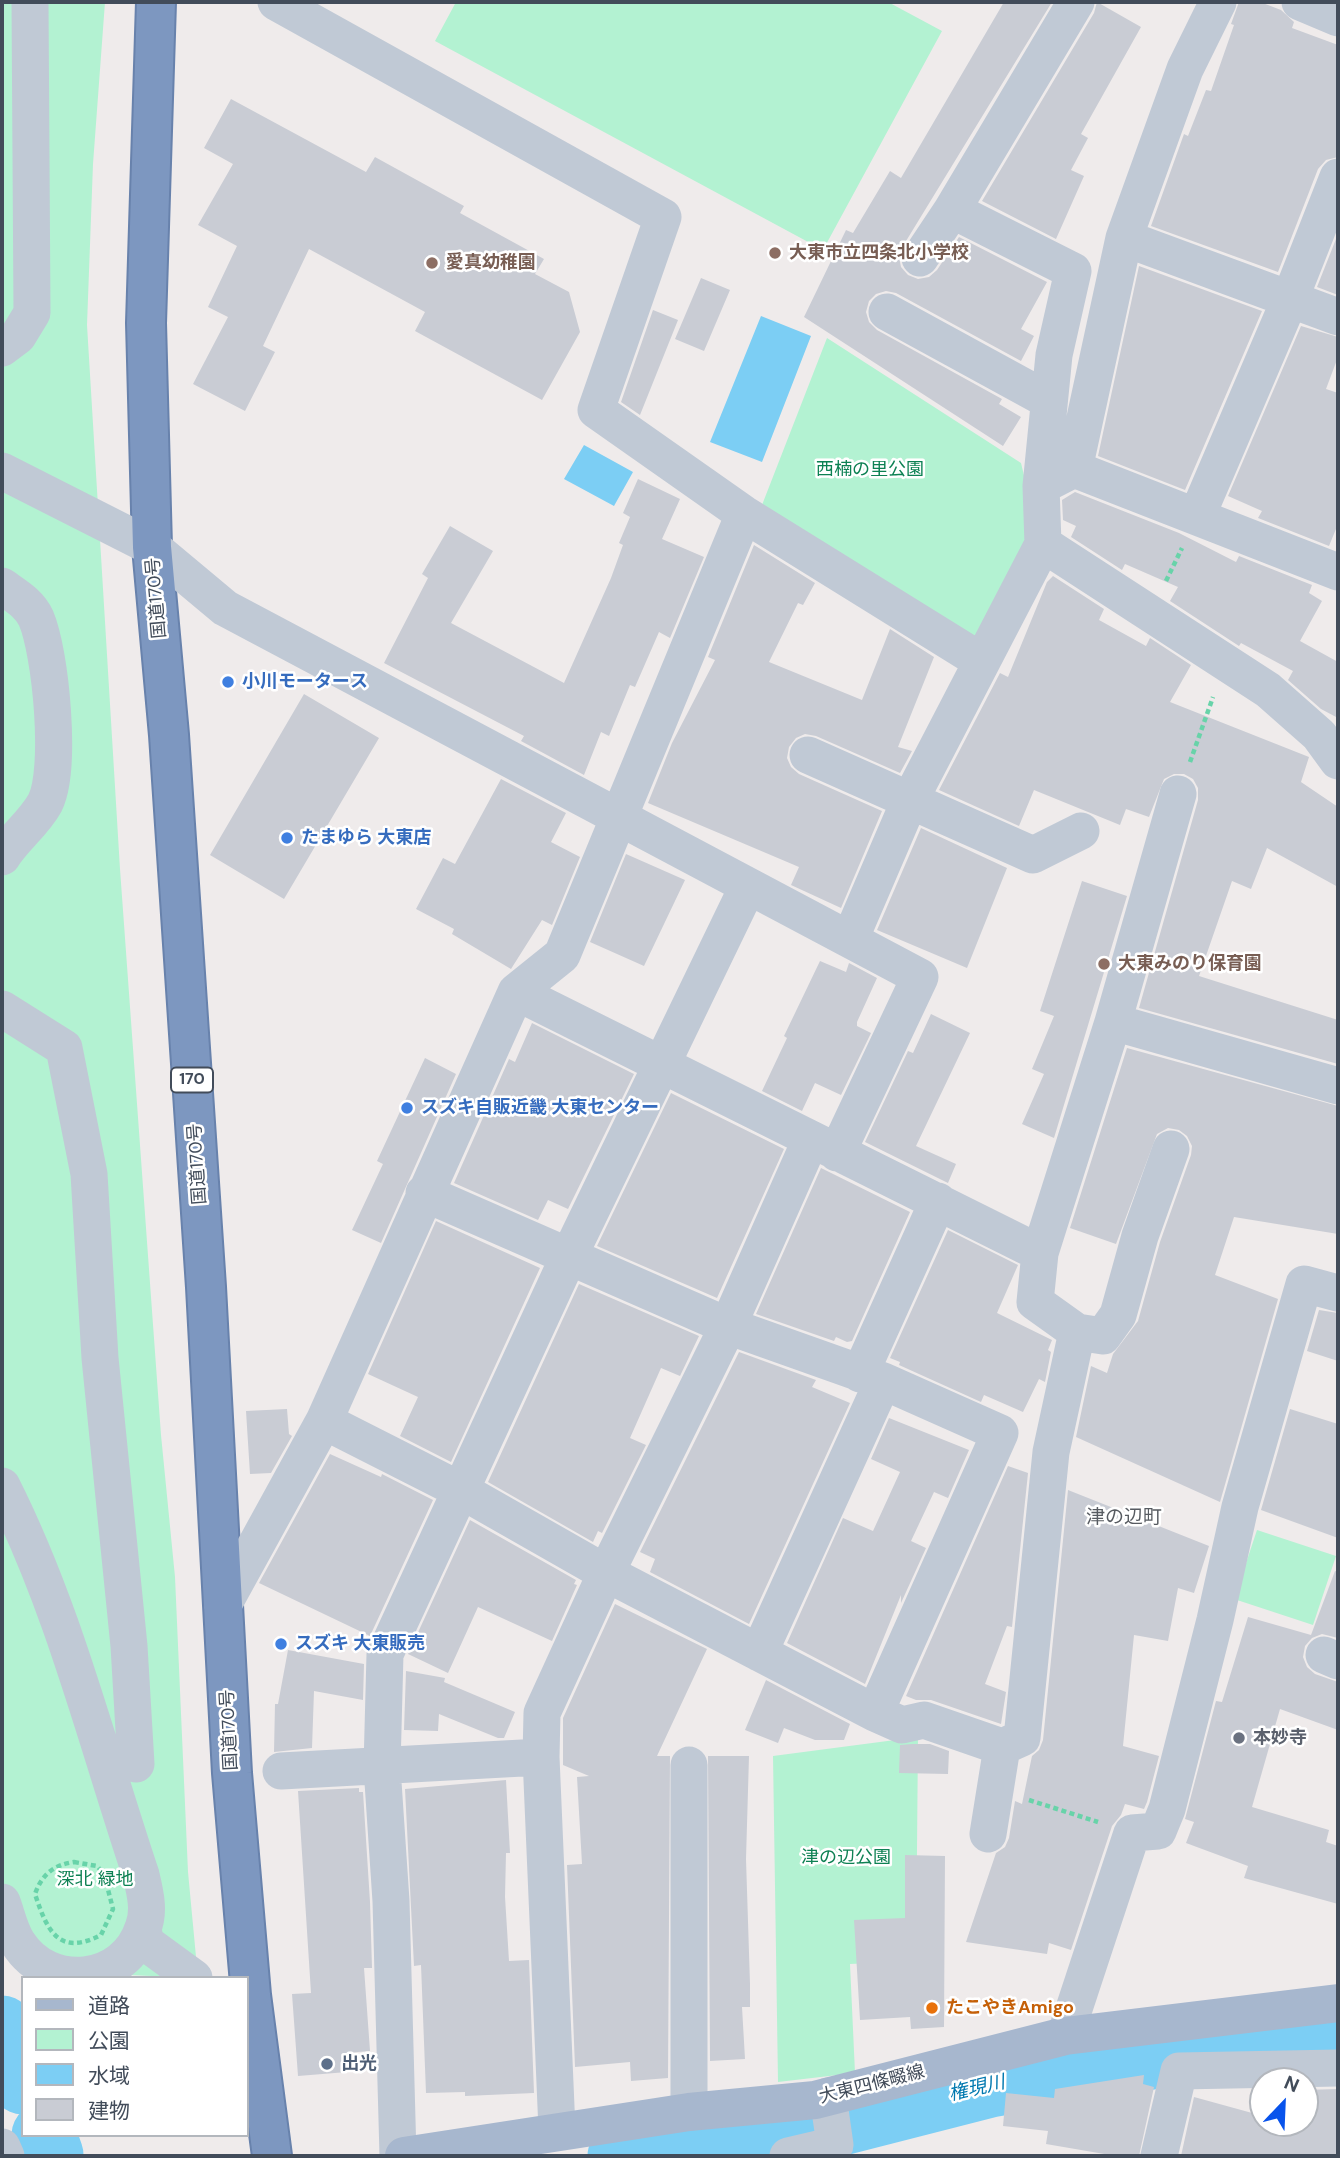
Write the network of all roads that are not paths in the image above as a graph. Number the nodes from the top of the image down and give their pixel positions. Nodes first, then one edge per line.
1 (30, 2) edge
2 (156, 2) edge
3 (276, 2) edge
4 (1076, 2) edge
5 (1218, 2) edge
6 (1300, 2) edge
7 (1338, 18) edge
8 (1338, 177) edge
9 (952, 210) junction
10 (1124, 238) junction
11 (920, 258) dead end
12 (1290, 299) junction
13 (887, 312) dead end
14 (1338, 317) edge
15 (2, 348) edge
16 (1048, 400) junction
17 (1074, 469) junction
18 (2, 471) edge
19 (1041, 486) junction
20 (744, 514) junction
21 (1197, 516) junction
22 (1043, 544) junction
23 (152, 547) junction
24 (1338, 572) edge
25 (2, 586) edge
26 (981, 661) junction
27 (808, 755) dead end
28 (1338, 761) edge
29 (1178, 794) road end
30 (909, 802) junction
31 (617, 817) junction
32 (1081, 831) dead end
33 (2, 857) edge
34 (748, 886) junction
35 (851, 937) junction
36 (516, 992) junction
37 (2, 1009) edge
38 (1113, 1022) junction
39 (663, 1065) junction
40 (1338, 1086) edge
41 (824, 1146) junction
42 (1171, 1149) dead end
43 (424, 1192) junction
44 (938, 1201) junction
45 (1040, 1253) junction
46 (569, 1256) junction
47 (1321, 1289) edge
48 (728, 1326) junction
49 (1077, 1332) junction
50 (871, 1378) junction
51 (324, 1421) junction
52 (1000, 1433) junction
53 (1051, 1452) junction
54 (2, 1486) edge
55 (462, 1491) junction
56 (606, 1573) junction
57 (223, 1605) junction
58 (759, 1653) junction
59 (875, 1713) junction
60 (1002, 1747) junction
61 (541, 1757) junction
62 (136, 1764) dead end
63 (689, 1765) dead end
64 (382, 1767) junction
65 (281, 1771) dead end
66 (988, 1834) dead end
67 (2, 1902) edge
68 (143, 1930) junction
69 (74, 1976) edge
70 (90, 1976) edge
71 (191, 1976) edge
72 (248, 1976) edge
73 (249, 1995) edge
74 (1338, 2002) edge
75 (1196, 2022) junction
76 (1065, 2036) junction
77 (1338, 2068) edge
78 (1196, 2072) junction
79 (828, 2098) junction
80 (689, 2112) junction
81 (556, 2130) junction
82 (2, 2147) edge
83 (483, 2148) edge
84 (6, 2156) edge
85 (272, 2156) edge
86 (398, 2156) edge
87 (404, 2156) edge
88 (788, 2156) edge
89 (1159, 2156) edge

1 - 15 street
2 - 23 highway, 国道170号 / 170
3 - 20 street
4 - 9 street
5 - 10 street
6 - 7 street
8 - 12 street
9 - 11 street
9 - 16 street
10 - 12 street
10 - 17 street
12 - 14 street
12 - 21 street
13 - 16 street
16 - 19 street
17 - 19 street
17 - 21 street
18 - 23 street
19 - 22 street
20 - 26 street
20 - 31 street
21 - 24 street
22 - 26 street
22 - 28 street
23 - 31 street
23 - 57 highway, 国道170号 / 170
25 - 33 street
26 - 30 street
27 - 30 street
29 - 38 street
30 - 32 street
30 - 35 street
31 - 34 street
31 - 36 street
34 - 35 street
34 - 39 street
35 - 41 street
36 - 39 street
36 - 43 street
37 - 62 street
38 - 40 street
38 - 45 street
39 - 41 street
39 - 46 street
41 - 44 street
41 - 48 street
42 - 49 street
43 - 46 street
43 - 51 street
44 - 45 street
44 - 50 street
45 - 49 street
46 - 48 street
46 - 55 street
47 - 76 street
48 - 50 street
48 - 56 street
49 - 53 street
50 - 52 street
50 - 58 street
51 - 55 street
51 - 57 street
52 - 53 street
52 - 59 street
53 - 60 street
54 - 68 street
55 - 56 street
55 - 64 street
56 - 58 street
56 - 61 street
57 - 72 highway, 国道170号 / 170
58 - 59 street
59 - 60 street
60 - 66 street
61 - 64 street
61 - 81 street
63 - 80 street
64 - 65 street
64 - 86 street
67 - 69 street
68 - 70 street
68 - 71 street
73 - 85 highway, 国道170号 / 170
74 - 75 main road, 大東四條畷線
75 - 76 main road, 大東四條畷線
75 - 78 street
76 - 79 main road, 大東四條畷線
77 - 78 street
78 - 89 street
79 - 80 main road, 大東四條畷線
79 - 88 street
80 - 81 main road, 大東四條畷線
81 - 83 main road, 大東四條畷線
82 - 84 street
83 - 87 main road, 大東四條畷線

